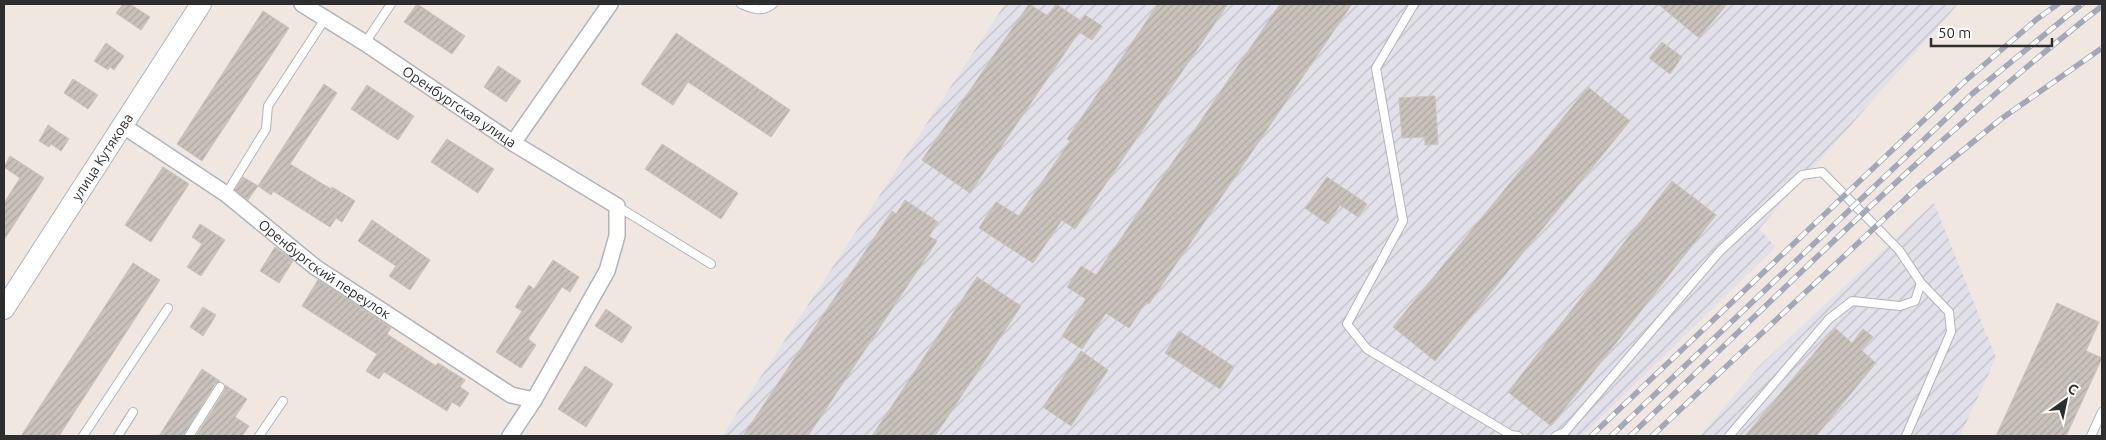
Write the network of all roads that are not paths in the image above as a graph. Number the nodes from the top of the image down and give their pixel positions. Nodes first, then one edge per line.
1 (201, 4) edge
2 (302, 4) edge
3 (391, 4) edge
4 (610, 4) edge
5 (741, 4) edge
6 (773, 4) edge
7 (1414, 4) edge
8 (325, 19) junction
9 (365, 43) junction
10 (122, 125) junction
11 (513, 143) junction
12 (226, 194) junction
13 (618, 206) junction
14 (711, 264) dead end
15 (1921, 283) junction
16 (168, 308) dead end
17 (4, 309) edge
18 (220, 387) dead end
19 (534, 400) junction
20 (283, 401) dead end
21 (133, 412) dead end
22 (2102, 412) edge
23 (83, 436) edge
24 (118, 436) edge
25 (189, 436) edge
26 (259, 436) edge
27 (510, 436) edge
28 (1518, 436) edge
29 (1556, 436) edge
30 (1729, 436) edge
31 (1906, 436) edge
32 (2091, 436) edge

1 - 10 main road, улица Кутякова
2 - 8 street, Оренбургская улица
3 - 9 lane
4 - 11 street
5 - 6 lane
7 - 28 lane
8 - 9 street, Оренбургская улица
8 - 12 lane
9 - 11 street, Оренбургская улица
10 - 12 street, Оренбургский переулок
10 - 17 main road, улица Кутякова
11 - 13 street, Оренбургская улица
12 - 19 street, Оренбургский переулок
13 - 14 lane
13 - 19 street
15 - 29 lane
15 - 30 lane
15 - 31 lane
16 - 23 lane
18 - 25 lane
19 - 27 street
20 - 26 lane
21 - 24 lane
22 - 32 lane

